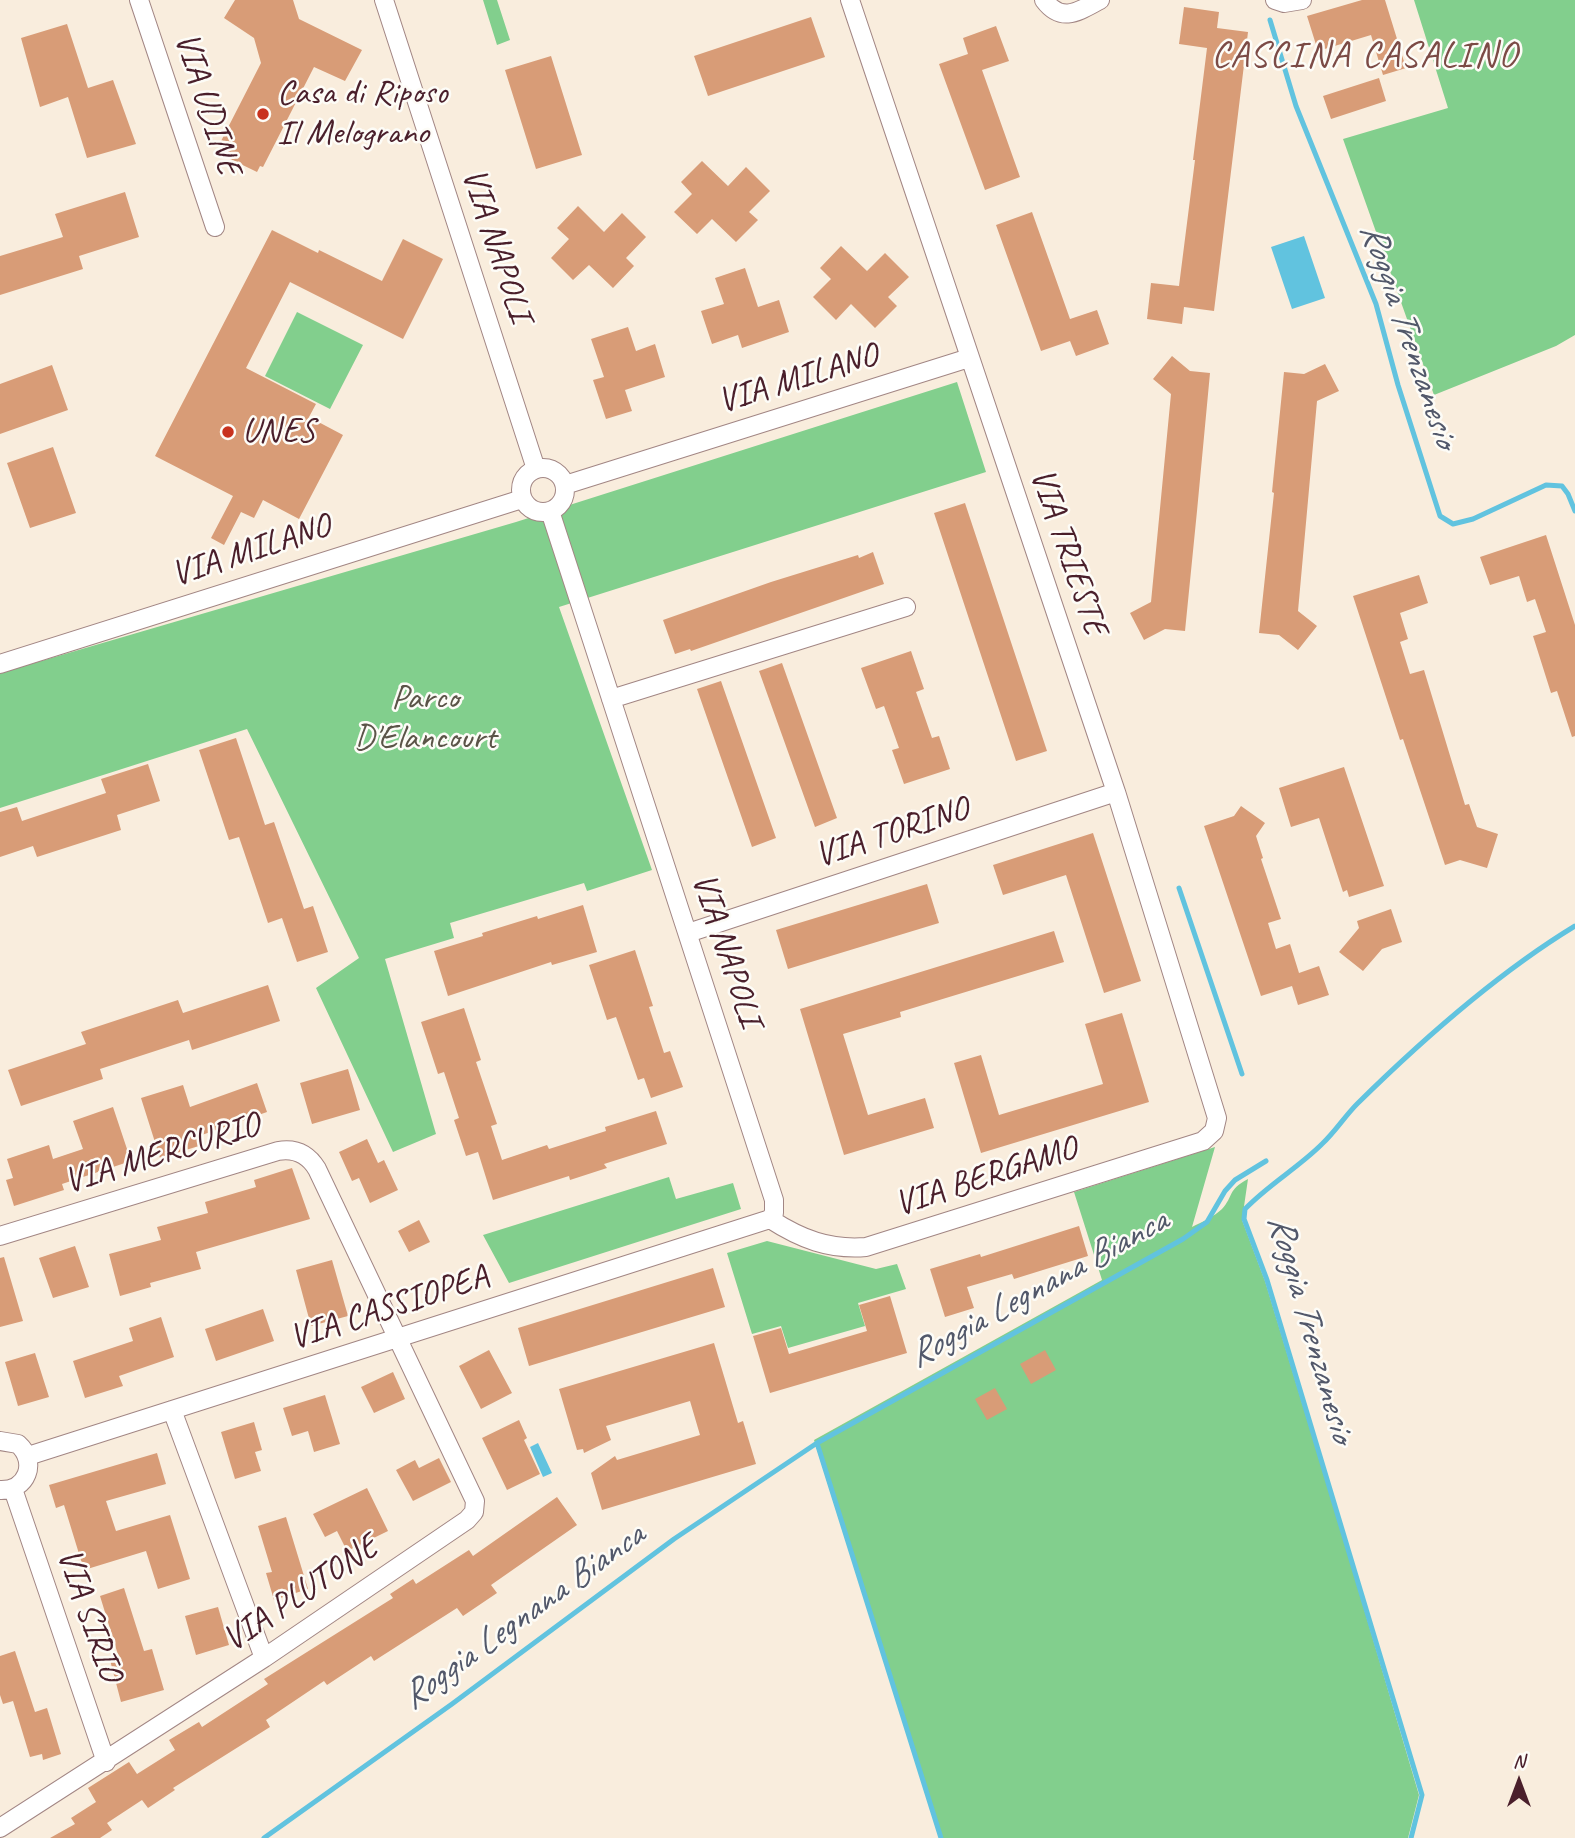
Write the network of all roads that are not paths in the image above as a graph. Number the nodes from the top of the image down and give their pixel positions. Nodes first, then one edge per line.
1 (139, 0) edge
2 (384, 0) edge
3 (850, 0) edge
4 (1044, 0) edge
5 (1100, 0) edge
6 (1275, 0) edge
7 (1302, 0) edge
8 (215, 227) dead end
9 (969, 358) junction
10 (536, 469) junction
11 (565, 485) junction
12 (522, 499) junction
13 (550, 511) junction
14 (906, 607) dead end
15 (0, 664) edge
16 (611, 699) junction
17 (1116, 792) junction
18 (688, 933) junction
19 (1216, 1127) joint
20 (770, 1219) junction
21 (0, 1236) edge
22 (398, 1338) junction
23 (172, 1410) junction
24 (0, 1441) edge
25 (28, 1456) junction
26 (6, 1489) edge
27 (264, 1658) junction
28 (106, 1762) junction
29 (0, 1828) edge

1 - 8 street, VIA UDINE
2 - 10 street, VIA NAPOLI
3 - 9 street, VIA TRIESTE
4 - 5 street
6 - 7 street
9 - 11 street, VIA MILANO
9 - 17 street, VIA TRIESTE
10 - 11 street
10 - 12 street
11 - 13 street
12 - 13 street
12 - 15 street, VIA MILANO
13 - 16 street, VIA NAPOLI
14 - 16 street
16 - 18 street, VIA NAPOLI
17 - 18 street, VIA TORINO
17 - 19 street, VIA TRIESTE
18 - 20 street, VIA NAPOLI
19 - 20 street, VIA BERGAMO
20 - 22 street, VIA CASSIOPEA
21 - 22 street, VIA MERCURIO
22 - 23 street, VIA CASSIOPEA
22 - 27 street, VIA PLUTONE
23 - 25 street, VIA CASSIOPEA
23 - 27 street
24 - 25 street
25 - 26 street
26 - 28 street, VIA SIRIO
27 - 28 street, VIA PLUTONE
28 - 29 street, VIA PLUTONE

